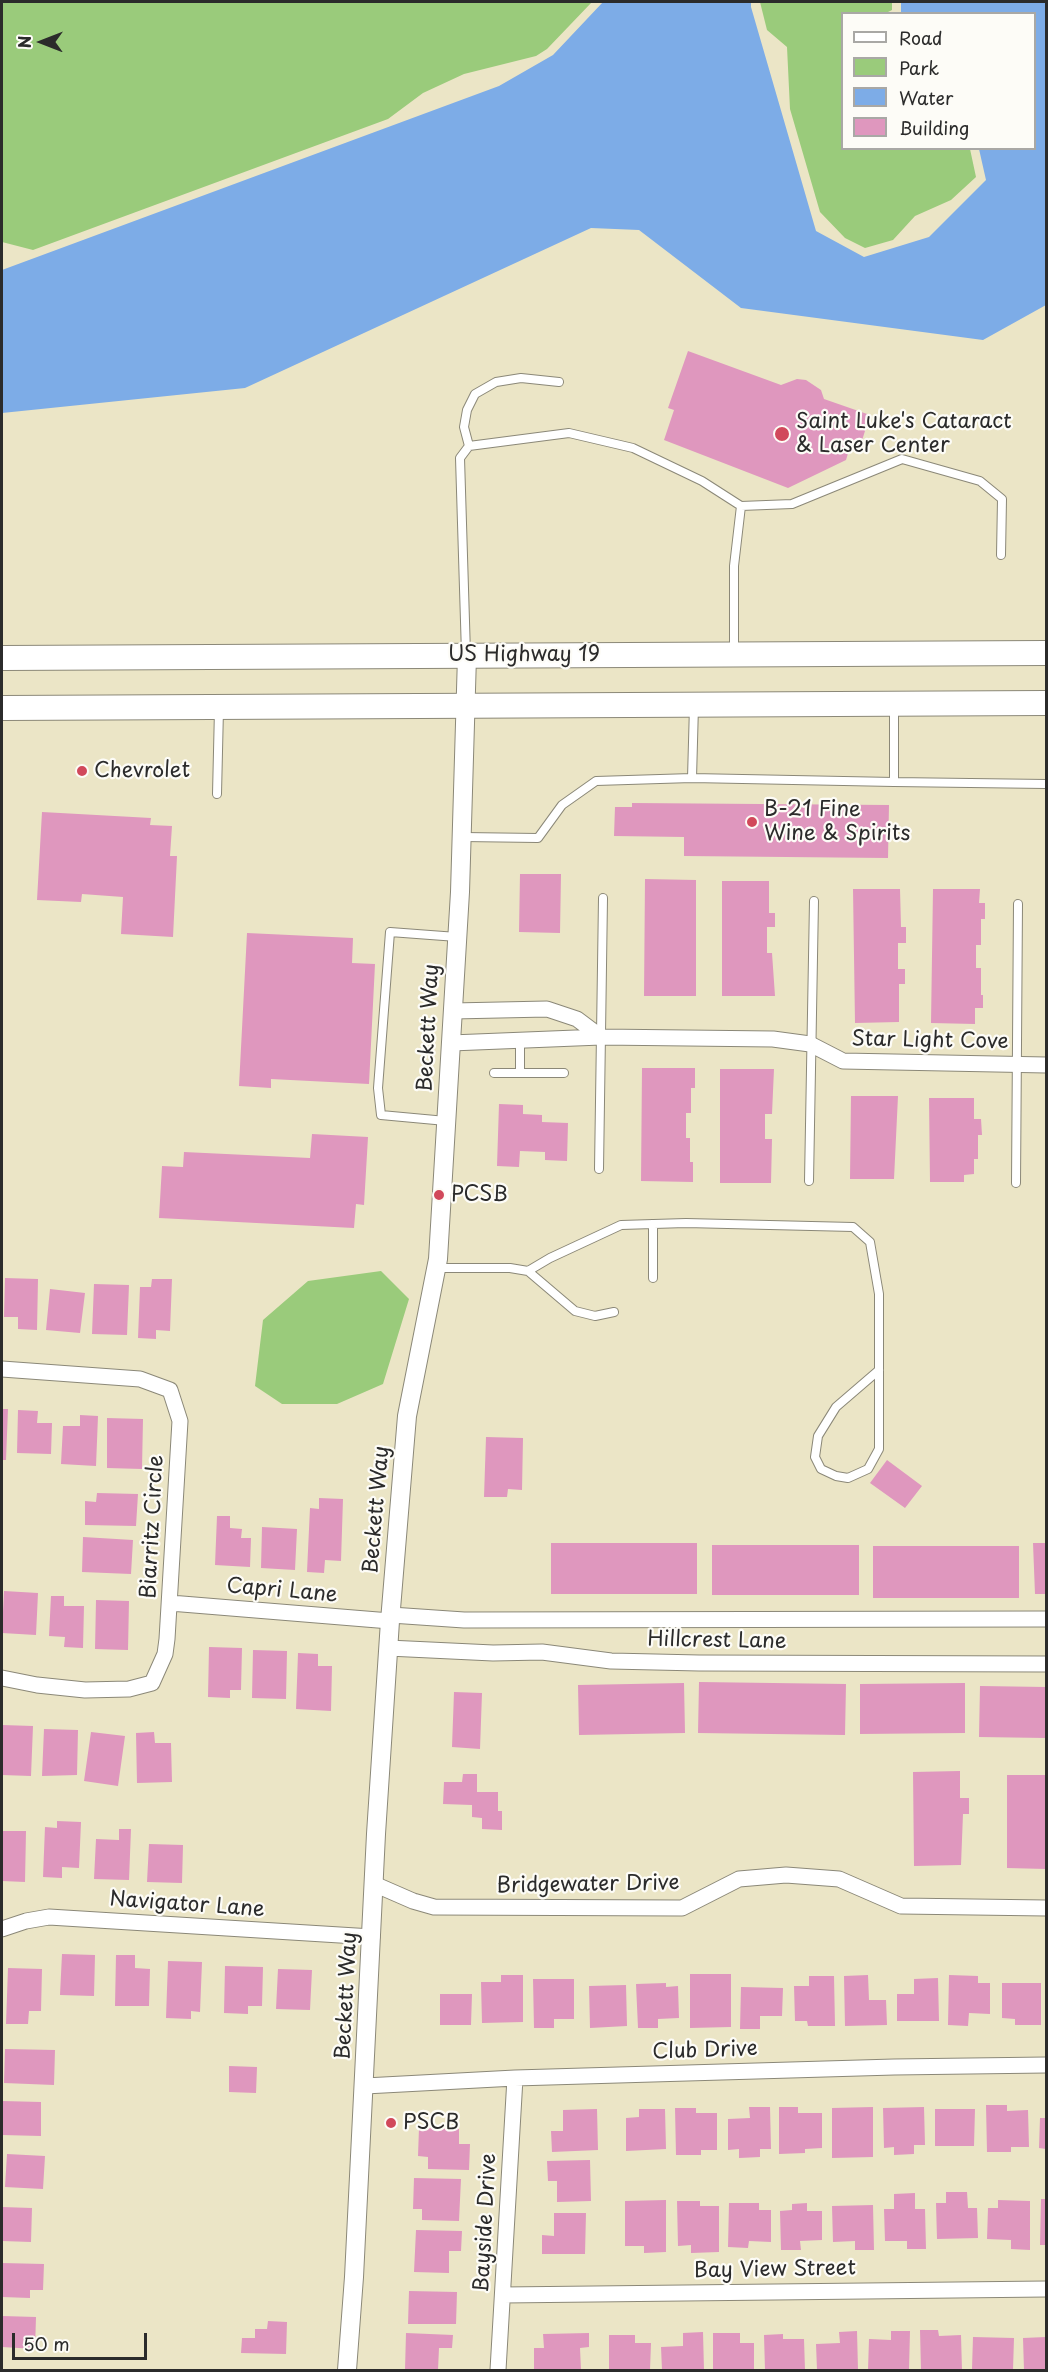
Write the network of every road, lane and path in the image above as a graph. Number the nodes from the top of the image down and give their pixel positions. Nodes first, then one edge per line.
1 (559, 382) dead end
2 (469, 446) junction
3 (741, 506) junction
4 (1001, 555) dead end
5 (1047, 653) edge
6 (734, 654) junction
7 (466, 656) junction
8 (2, 658) edge
9 (894, 703) junction
10 (1047, 703) edge
11 (694, 704) junction
12 (465, 705) junction
13 (219, 707) junction
14 (2, 708) edge
15 (692, 778) junction
16 (894, 782) junction
17 (1047, 784) edge
18 (217, 794) dead end
19 (461, 837) junction
20 (603, 898) dead end
21 (814, 901) dead end
22 (1018, 904) dead end
23 (457, 937) junction
24 (453, 1011) junction
25 (601, 1037) junction
26 (520, 1041) junction
27 (451, 1043) junction
28 (810, 1044) junction
29 (1016, 1064) junction
30 (1047, 1065) edge
31 (494, 1072) dead end
32 (520, 1073) junction
33 (564, 1073) dead end
34 (446, 1121) junction
35 (599, 1169) dead end
36 (810, 1181) dead end
37 (1016, 1183) dead end
38 (653, 1224) junction
39 (436, 1268) junction
40 (528, 1271) junction
41 (652, 1278) dead end
42 (614, 1312) dead end
43 (2, 1369) edge
44 (879, 1370) junction
45 (170, 1603) junction
46 (391, 1618) junction
47 (1047, 1618) edge
48 (388, 1648) junction
49 (1047, 1664) edge
50 (2, 1678) edge
51 (374, 1884) junction
52 (1047, 1908) edge
53 (2, 1929) edge
54 (372, 1937) junction
55 (1047, 2065) edge
56 (515, 2078) junction
57 (365, 2086) junction
58 (1047, 2289) edge
59 (503, 2295) junction
60 (347, 2370) edge
61 (498, 2370) edge

1 - 2 lane
2 - 3 lane
2 - 7 lane
3 - 4 lane
3 - 6 lane
5 - 6 highway, US Highway 19
6 - 7 highway, US Highway 19
7 - 8 highway, US Highway 19
7 - 12 street, Beckett Way
9 - 10 highway
9 - 11 highway
9 - 16 lane
11 - 12 highway
11 - 15 lane
12 - 13 highway
12 - 19 street, Beckett Way
13 - 14 highway
13 - 18 lane
15 - 16 lane
15 - 19 lane
16 - 17 lane
19 - 23 street, Beckett Way
20 - 25 lane
21 - 28 lane
22 - 29 lane
23 - 24 street, Beckett Way
23 - 34 lane
24 - 25 street
24 - 27 street, Beckett Way
25 - 26 street, Star Light Cove
25 - 28 street, Star Light Cove
25 - 35 lane
26 - 27 street, Star Light Cove
26 - 32 lane
27 - 34 street, Beckett Way
28 - 29 street, Star Light Cove
28 - 36 lane
29 - 30 street, Star Light Cove
29 - 37 lane
31 - 32 lane
32 - 33 lane
34 - 39 street, Beckett Way
38 - 40 lane
38 - 41 lane
38 - 44 lane
39 - 40 lane
39 - 46 street, Beckett Way
40 - 42 lane
43 - 45 street, Biarritz Circle
44 - 44 lane
45 - 46 street, Capri Lane
45 - 50 street, Biarritz Circle
46 - 47 street, Hillcrest Lane
46 - 48 street, Beckett Way
48 - 49 street, Hillcrest Lane
48 - 51 street, Beckett Way
51 - 52 street, Bridgewater Drive
51 - 54 street, Beckett Way
53 - 54 street, Navigator Lane
54 - 57 street, Beckett Way
55 - 56 street, Club Drive
56 - 57 street, Club Drive
56 - 59 street, Bayside Drive
57 - 60 street, Beckett Way
58 - 59 street, Bay View Street
59 - 61 street, Bayside Drive

